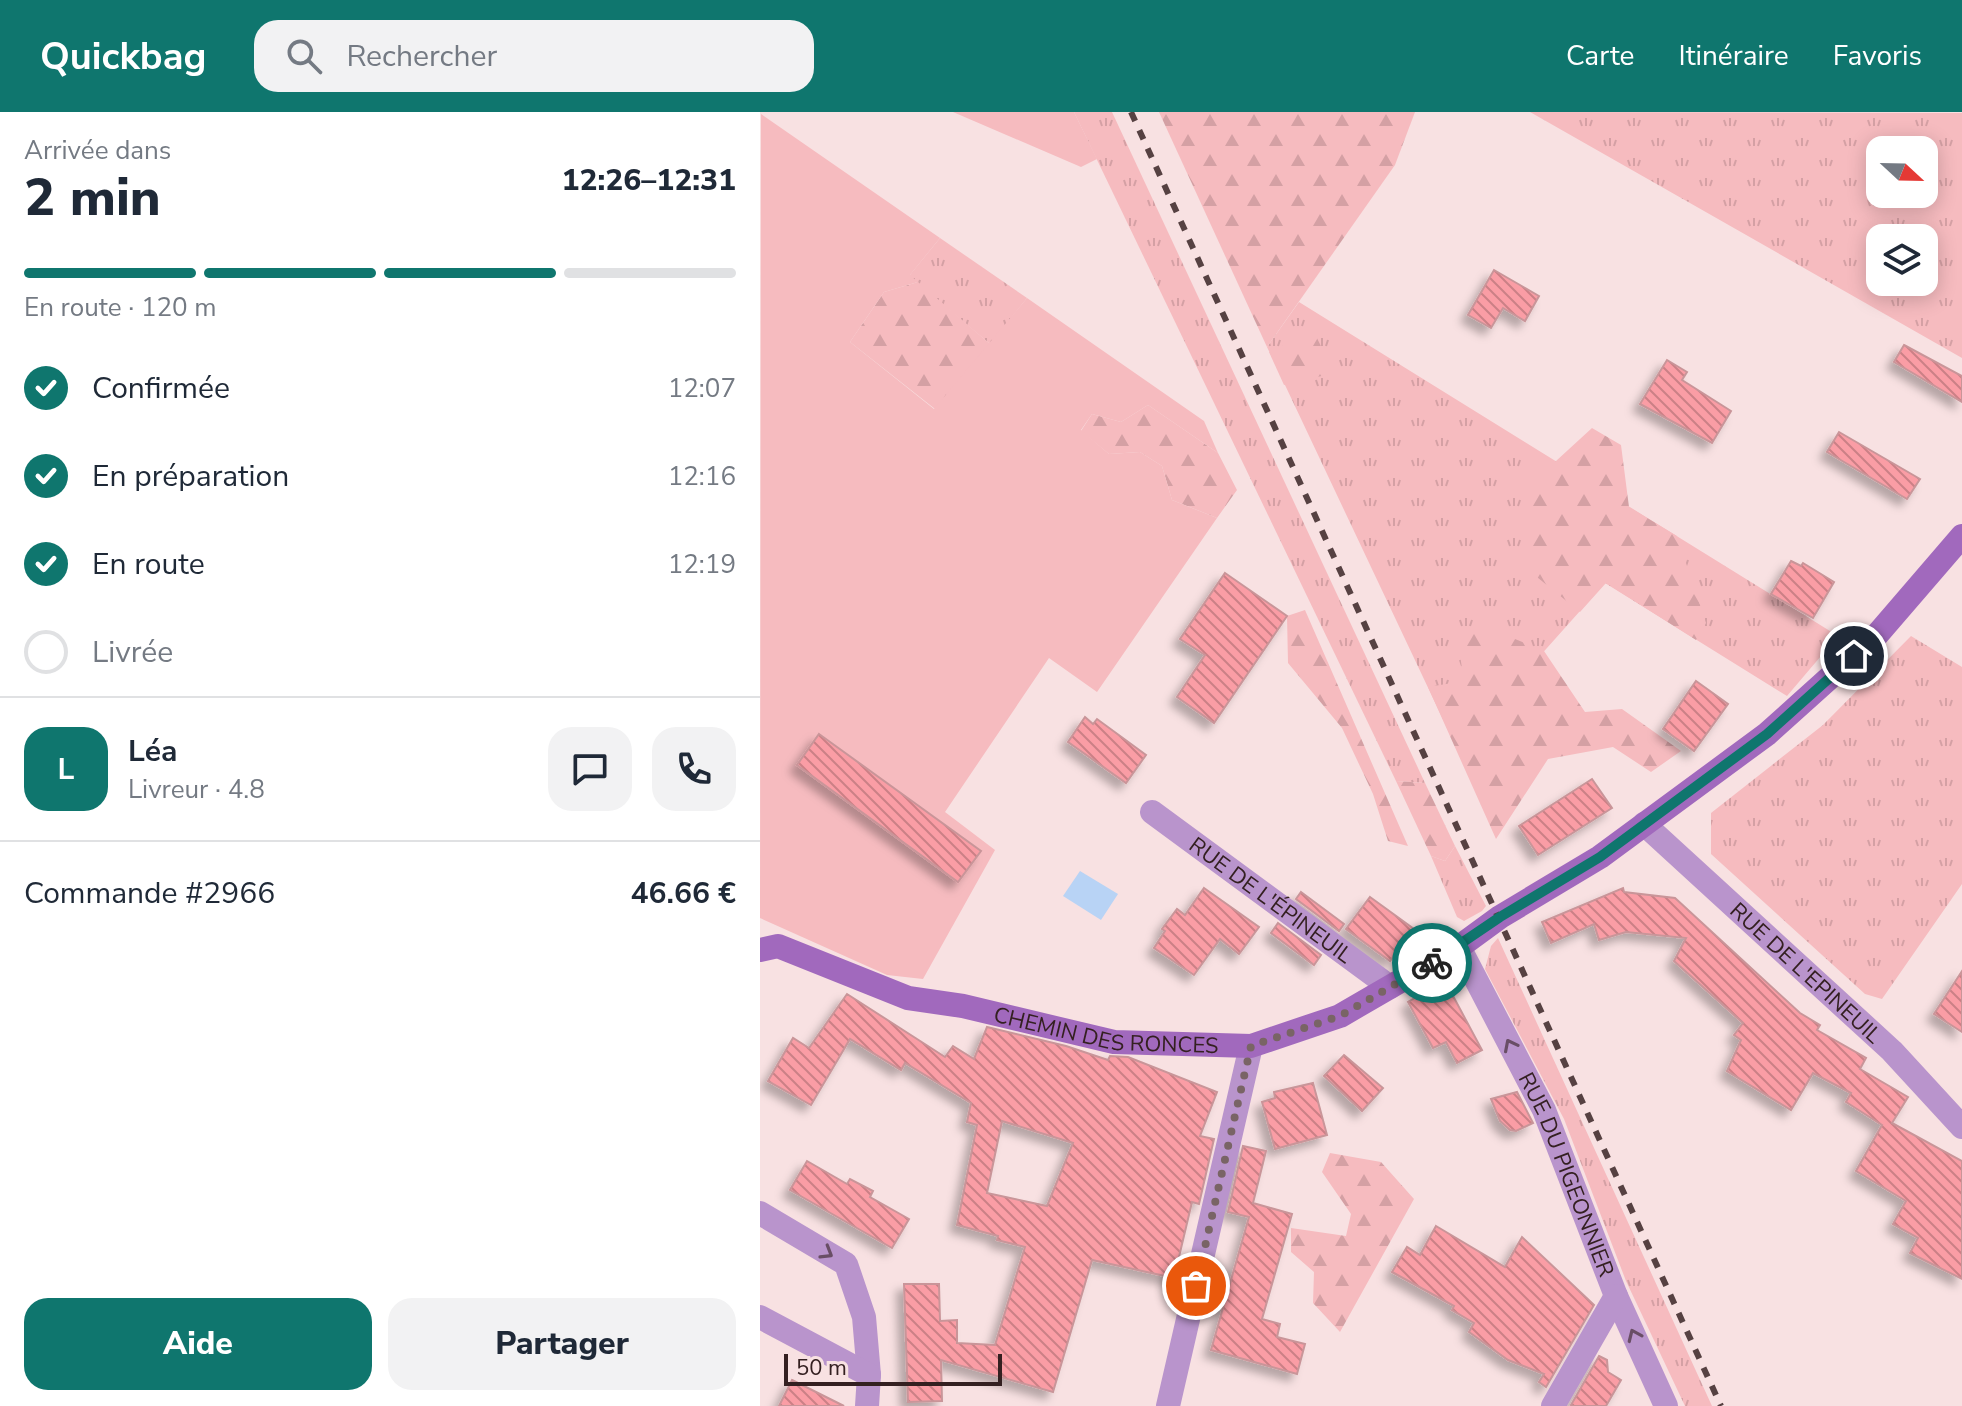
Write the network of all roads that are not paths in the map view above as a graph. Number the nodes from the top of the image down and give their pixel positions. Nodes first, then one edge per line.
1 (1962, 536) edge
2 (1152, 812) dead end
3 (1644, 824) junction
4 (1459, 947) junction
5 (760, 949) edge
6 (1390, 987) junction
7 (1251, 1046) junction
8 (1962, 1127) edge
9 (760, 1213) edge
10 (1616, 1296) junction
11 (760, 1317) edge
12 (869, 1375) junction
13 (867, 1406) edge
14 (1168, 1406) edge
15 (1553, 1406) edge
16 (1666, 1406) edge

1 - 3 street, CHEMIN DES RONCES
2 - 6 street, RUE DE L'ÉPINEUIL
3 - 4 street, CHEMIN DES RONCES
3 - 8 street, RUE DE L'EPINEUIL
4 - 6 street, CHEMIN DES RONCES
10 -> 4 street, RUE DU PIGEONNIER
5 - 7 street, CHEMIN DES RONCES
6 - 7 street, CHEMIN DES RONCES
7 - 14 street
9 -> 12 street
10 - 15 street
16 -> 10 street, RUE DU PIGEONNIER
11 - 12 street
12 - 13 street

